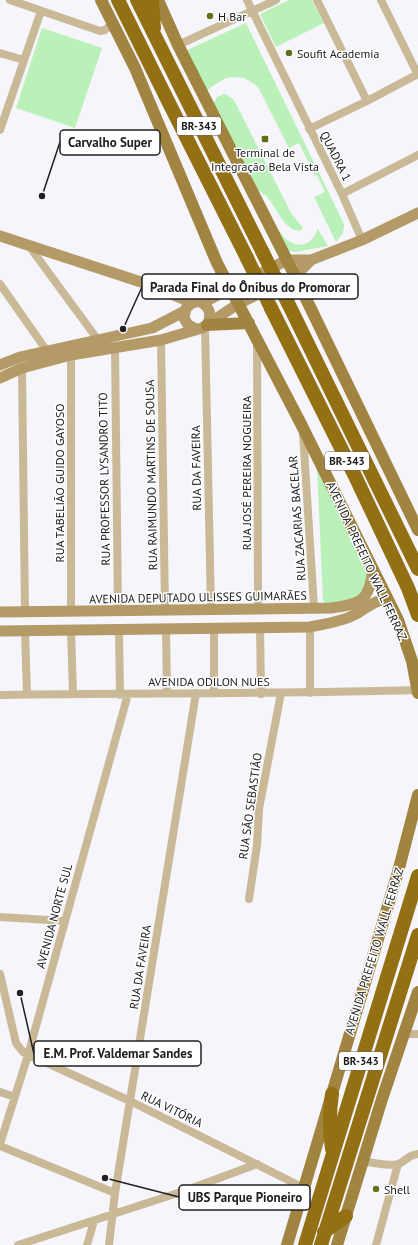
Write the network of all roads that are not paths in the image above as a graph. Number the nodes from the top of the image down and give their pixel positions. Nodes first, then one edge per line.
1 (10, 0) edge
2 (101, 0) edge
3 (118, 0) edge
4 (137, 0) edge
5 (152, 0) edge
6 (158, 0) edge
7 (247, 0) edge
8 (276, 0) edge
9 (317, 0) edge
10 (381, 0) edge
11 (41, 11) junction
12 (253, 11) junction
13 (113, 23) junction
14 (154, 34) junction
15 (178, 45) junction
16 (0, 53) edge
17 (24, 60) junction
18 (418, 74) edge
19 (367, 101) junction
20 (3, 113) edge
21 (309, 129) junction
22 (0, 130) edge
23 (418, 155) edge
24 (342, 194) junction
25 (418, 213) edge
26 (0, 236) edge
27 (362, 240) junction
28 (29, 246) junction
29 (287, 260) junction
30 (311, 260) junction
31 (295, 276) junction
32 (0, 284) edge
33 (230, 289) junction
34 (197, 302) junction
35 (238, 304) junction
36 (185, 311) junction
37 (249, 323) junction
38 (204, 326) junction
39 (257, 337) junction
40 (98, 340) junction
41 (161, 340) junction
42 (115, 347) junction
43 (47, 351) junction
44 (71, 355) junction
45 (0, 365) edge
46 (22, 368) junction
47 (0, 378) edge
48 (303, 426) junction
49 (418, 530) edge
50 (373, 569) junction
51 (418, 569) edge
52 (388, 600) junction
53 (314, 607) junction
54 (258, 608) junction
55 (331, 608) junction
56 (211, 609) junction
57 (165, 610) junction
58 (118, 611) junction
59 (0, 612) edge
60 (25, 612) junction
61 (71, 612) junction
62 (418, 615) edge
63 (329, 623) junction
64 (260, 627) junction
65 (310, 627) junction
66 (214, 628) junction
67 (166, 629) junction
68 (71, 630) junction
69 (119, 630) junction
70 (0, 631) edge
71 (25, 631) junction
72 (418, 691) edge
73 (167, 693) junction
74 (196, 693) junction
75 (214, 693) junction
76 (281, 693) junction
77 (310, 693) junction
78 (27, 694) junction
79 (73, 694) junction
80 (124, 694) junction
81 (261, 694) junction
82 (0, 695) edge
83 (418, 795) edge
84 (418, 876) edge
85 (249, 899) dead end
86 (0, 917) edge
87 (65, 921) junction
88 (418, 935) edge
89 (0, 974) edge
90 (418, 992) edge
91 (404, 1034) junction
92 (418, 1034) edge
93 (28, 1055) junction
94 (0, 1092) edge
95 (332, 1094) junction
96 (15, 1097) junction
97 (130, 1101) junction
98 (0, 1145) edge
99 (333, 1153) junction
100 (418, 1154) edge
101 (362, 1161) junction
102 (257, 1164) junction
103 (398, 1164) junction
104 (304, 1188) junction
105 (115, 1192) junction
106 (113, 1215) junction
107 (346, 1216) junction
108 (94, 1221) junction
109 (322, 1239) edge
110 (18, 1245) edge
111 (87, 1245) edge
112 (109, 1245) edge
113 (287, 1245) edge
114 (305, 1245) edge
115 (336, 1245) edge
116 (376, 1245) edge

1 - 11 street
2 - 13 main road, AVENIDA PREFEITO WALL FERRAZ
3 - 62 highway, AVENIDA PREFEITO WALL FERRAZ / BR-343, bridge
4 - 14 highway, BR-343
5 - 14 highway
6 - 15 main road
7 - 12 street, QUADRA 1
8 - 12 street
9 - 19 street
10 - 18 street
11 - 13 street
11 - 17 street
12 - 15 street
12 - 21 street, QUADRA 1
13 - 33 main road, AVENIDA PREFEITO WALL FERRAZ
14 - 51 highway, BR-343, bridge
15 - 29 main road
16 - 17 street
17 - 20 street
18 - 19 street
19 - 21 street
20 - 22 street
21 - 24 street, QUADRA 1
23 - 24 street
24 - 27 street, QUADRA 1
25 - 27 street
26 - 28 street
27 - 30 street
28 - 34 street
28 - 40 street
29 - 30 street
29 - 31 main road
29 - 33 street
30 - 31 street
31 - 35 street
31 - 49 main road
32 - 43 street
33 - 34 street
33 - 35 main road, AVENIDA PREFEITO WALL FERRAZ
34 - 36 street
34 - 38 street
35 - 37 main road, AVENIDA PREFEITO WALL FERRAZ
35 - 38 street
36 - 38 street
36 - 40 street
37 - 38 main road
37 - 39 main road, AVENIDA PREFEITO WALL FERRAZ
38 - 41 street
38 - 56 street, RUA DA FAVEIRA
39 - 48 main road, AVENIDA PREFEITO WALL FERRAZ
39 - 54 street, RUA JOSÉ PEREIRA NOGUEIRA
40 - 43 street
41 - 42 street
41 - 57 street, RUA RAIMUNDO MARTINS DE SOUSA
42 - 44 street
42 - 58 street, RUA PROFESSOR LYSANDRO TITO
43 - 45 street
44 - 46 street
44 - 61 street, RUA TABELIÃO GUIDO GAYOSO
46 - 47 street
46 - 60 street
48 - 50 main road, AVENIDA PREFEITO WALL FERRAZ
48 - 53 street, RUA ZACARIAS BACELAR
50 - 52 main road, AVENIDA PREFEITO WALL FERRAZ
50 - 55 street, AVENIDA DEPUTADO ULISSES GUIMARÃES
52 - 63 street
52 - 72 main road, AVENIDA PREFEITO WALL FERRAZ
53 - 54 street, AVENIDA DEPUTADO ULISSES GUIMARÃES
53 - 55 street, AVENIDA DEPUTADO ULISSES GUIMARÃES
54 - 56 street, AVENIDA DEPUTADO ULISSES GUIMARÃES
55 - 63 street
56 - 57 street, AVENIDA DEPUTADO ULISSES GUIMARÃES
57 - 58 street, AVENIDA DEPUTADO ULISSES GUIMARÃES
58 - 61 street, AVENIDA DEPUTADO ULISSES GUIMARÃES
59 - 60 street, AVENIDA DEPUTADO ULISSES GUIMARÃES
60 - 61 street, AVENIDA DEPUTADO ULISSES GUIMARÃES
63 - 65 street
64 - 65 street
64 - 66 street
64 - 81 street
65 - 77 street
66 - 67 street
66 - 75 street
67 - 69 street
67 - 73 street
68 - 69 street
68 - 71 street
68 - 79 street
69 - 80 street, AVENIDA NORTE SUL
70 - 71 street
71 - 78 street
72 - 77 street, AVENIDA ODILON NUES
73 - 74 street, AVENIDA ODILON NUES
73 - 80 street, AVENIDA ODILON NUES
74 - 75 street, AVENIDA ODILON NUES
74 - 97 street, RUA DA FAVEIRA
75 - 81 street, AVENIDA ODILON NUES
76 - 77 street, AVENIDA ODILON NUES
76 - 81 street, AVENIDA ODILON NUES
76 - 85 street, RUA SÃO SEBASTIÃO
78 - 79 street, AVENIDA ODILON NUES
78 - 82 street, AVENIDA ODILON NUES
79 - 80 street, AVENIDA ODILON NUES
80 - 87 street, AVENIDA NORTE SUL
83 - 95 main road, AVENIDA PREFEITO WALL FERRAZ
84 - 99 highway, AVENIDA PREFEITO WALL FERRAZ / BR-343
86 - 87 street
87 - 93 street, AVENIDA NORTE SUL
88 - 109 highway, BR-343
89 - 93 street
90 - 91 main road
91 - 92 street
91 - 101 main road
93 - 96 street, AVENIDA NORTE SUL
93 - 97 street, RUA VITÓRIA
94 - 96 street
95 - 99 highway
95 - 104 main road, AVENIDA PREFEITO WALL FERRAZ
96 - 98 street, AVENIDA NORTE SUL
97 - 102 street, RUA VITÓRIA
97 - 105 street, RUA DA FAVEIRA
98 - 105 street
99 - 114 highway, AVENIDA PREFEITO WALL FERRAZ / BR-343
100 - 103 street
101 - 103 street
101 - 107 main road
102 - 104 street, RUA VITÓRIA
102 - 106 street
103 - 116 street
104 - 113 main road, AVENIDA PREFEITO WALL FERRAZ
105 - 106 street, RUA DA FAVEIRA
106 - 108 street
106 - 112 street, RUA DA FAVEIRA
107 - 109 highway
107 - 115 main road
108 - 110 street
108 - 111 street

